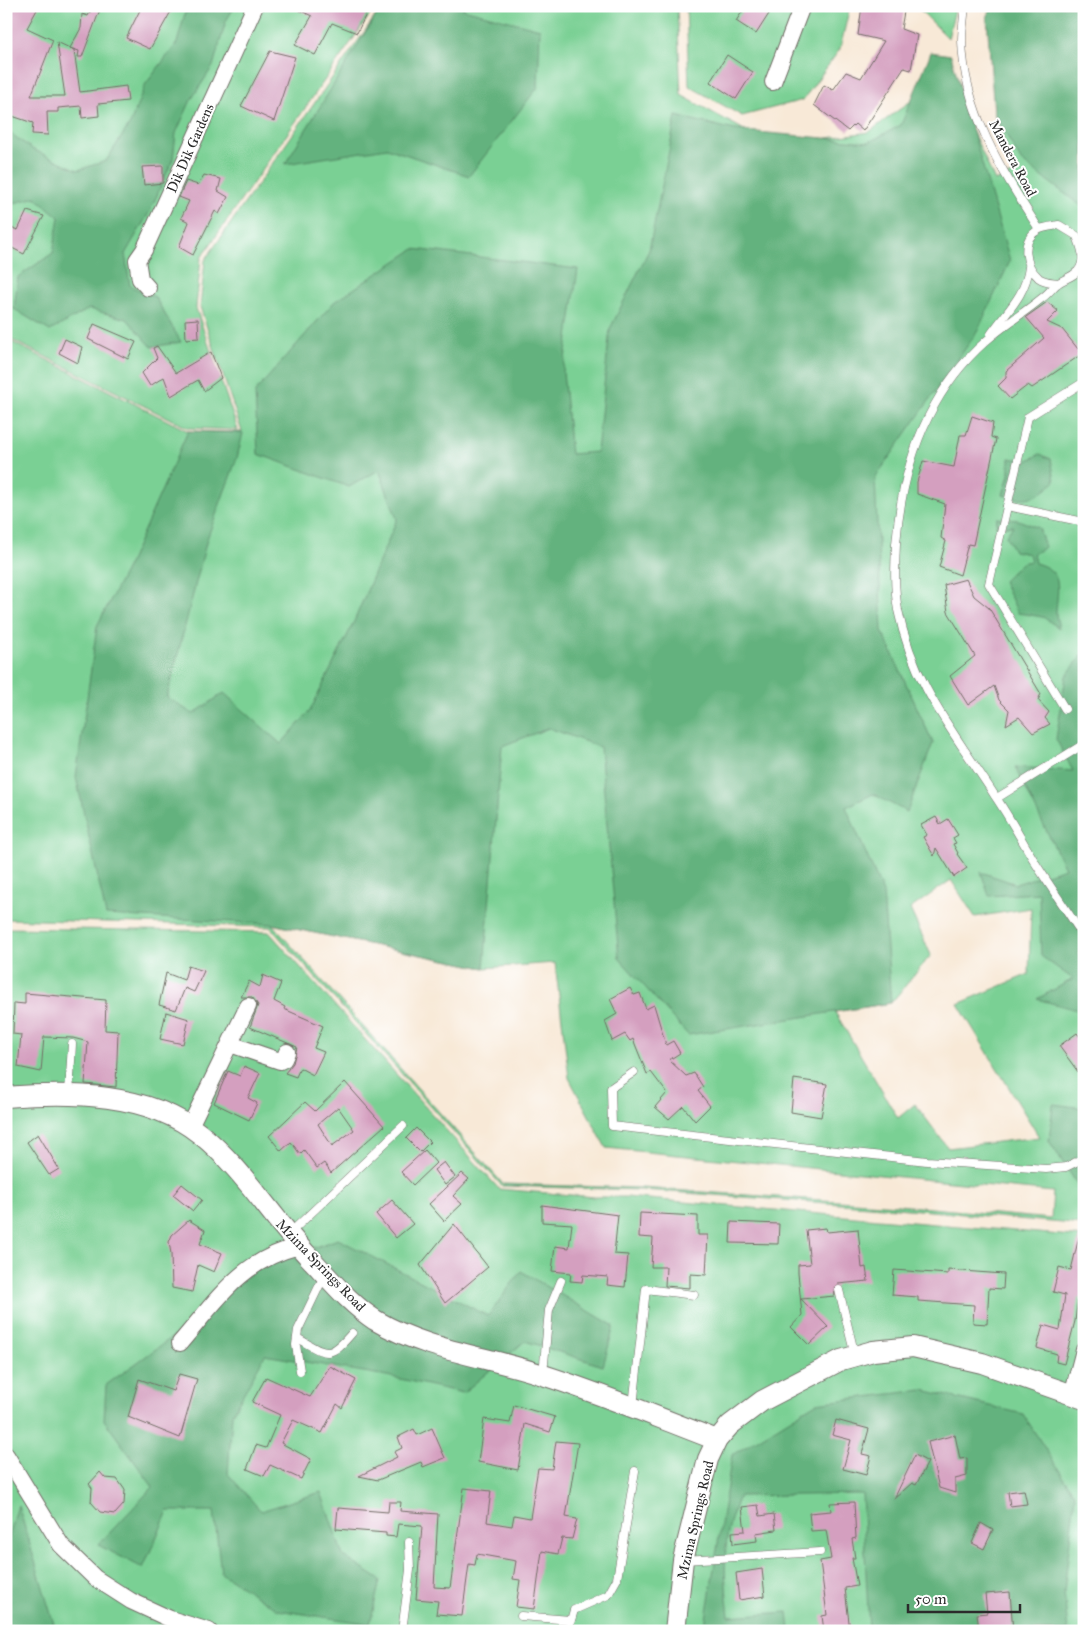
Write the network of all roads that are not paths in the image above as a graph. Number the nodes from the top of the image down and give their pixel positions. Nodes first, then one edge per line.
1 (255, 6) edge
2 (802, 6) edge
3 (966, 6) edge
4 (773, 82) dead end
5 (1039, 229) junction
6 (1084, 255) edge
7 (1029, 267) junction
8 (1058, 283) junction
9 (148, 288) dead end
10 (987, 340) junction
11 (1084, 382) edge
12 (1007, 506) junction
13 (1084, 522) edge
14 (1065, 709) dead end
15 (1084, 744) edge
16 (997, 798) junction
17 (1084, 936) edge
18 (248, 1006) dead end
19 (72, 1044) dead end
20 (230, 1044) junction
21 (287, 1052) dead end
22 (634, 1072) dead end
23 (69, 1094) junction
24 (6, 1097) edge
25 (190, 1126) junction
26 (403, 1126) dead end
27 (1084, 1158) edge
28 (294, 1240) junction
29 (325, 1274) junction
30 (561, 1281) dead end
31 (839, 1290) dead end
32 (694, 1295) dead end
33 (352, 1333) dead end
34 (297, 1338) junction
35 (180, 1343) dead end
36 (1084, 1350) edge
37 (855, 1356) junction
38 (300, 1371) dead end
39 (543, 1374) junction
40 (1078, 1397) edge
41 (632, 1408) junction
42 (717, 1440) junction
43 (6, 1455) edge
44 (635, 1471) dead end
45 (409, 1542) dead end
46 (820, 1552) dead end
47 (684, 1560) junction
48 (521, 1616) dead end
49 (570, 1620) junction
50 (209, 1631) edge
51 (402, 1631) edge
52 (568, 1631) edge
53 (675, 1631) edge

1 - 9 street, Dik Dik Gardens
2 - 4 street
3 - 5 lane, Mandera Road
5 - 6 lane
5 - 7 lane
6 - 8 lane
7 - 8 lane
7 - 10 lane
8 - 10 lane
10 - 16 lane
11 - 12 lane
12 - 13 lane
12 - 14 lane
15 - 16 lane
16 - 17 lane
18 - 20 street
19 - 23 lane
20 - 21 street
20 - 25 street
22 - 27 lane
23 - 24 street, Mzima Springs Road
23 - 25 street, Mzima Springs Road
25 - 28 street, Mzima Springs Road
26 - 28 lane
28 - 29 street, Mzima Springs Road
28 - 35 street
29 - 34 lane
29 - 39 street, Mzima Springs Road
30 - 39 lane
31 - 37 lane
32 - 41 lane
33 - 34 lane
34 - 38 lane
36 - 40 street
37 - 40 street, Mzima Springs Road
37 - 42 street, Mzima Springs Road
39 - 41 street, Mzima Springs Road
41 - 42 street, Mzima Springs Road
42 - 47 street, Mzima Springs Road
43 - 50 street
44 - 49 lane
45 - 51 lane
46 - 47 lane
47 - 53 street, Mzima Springs Road
48 - 49 lane
49 - 52 lane

